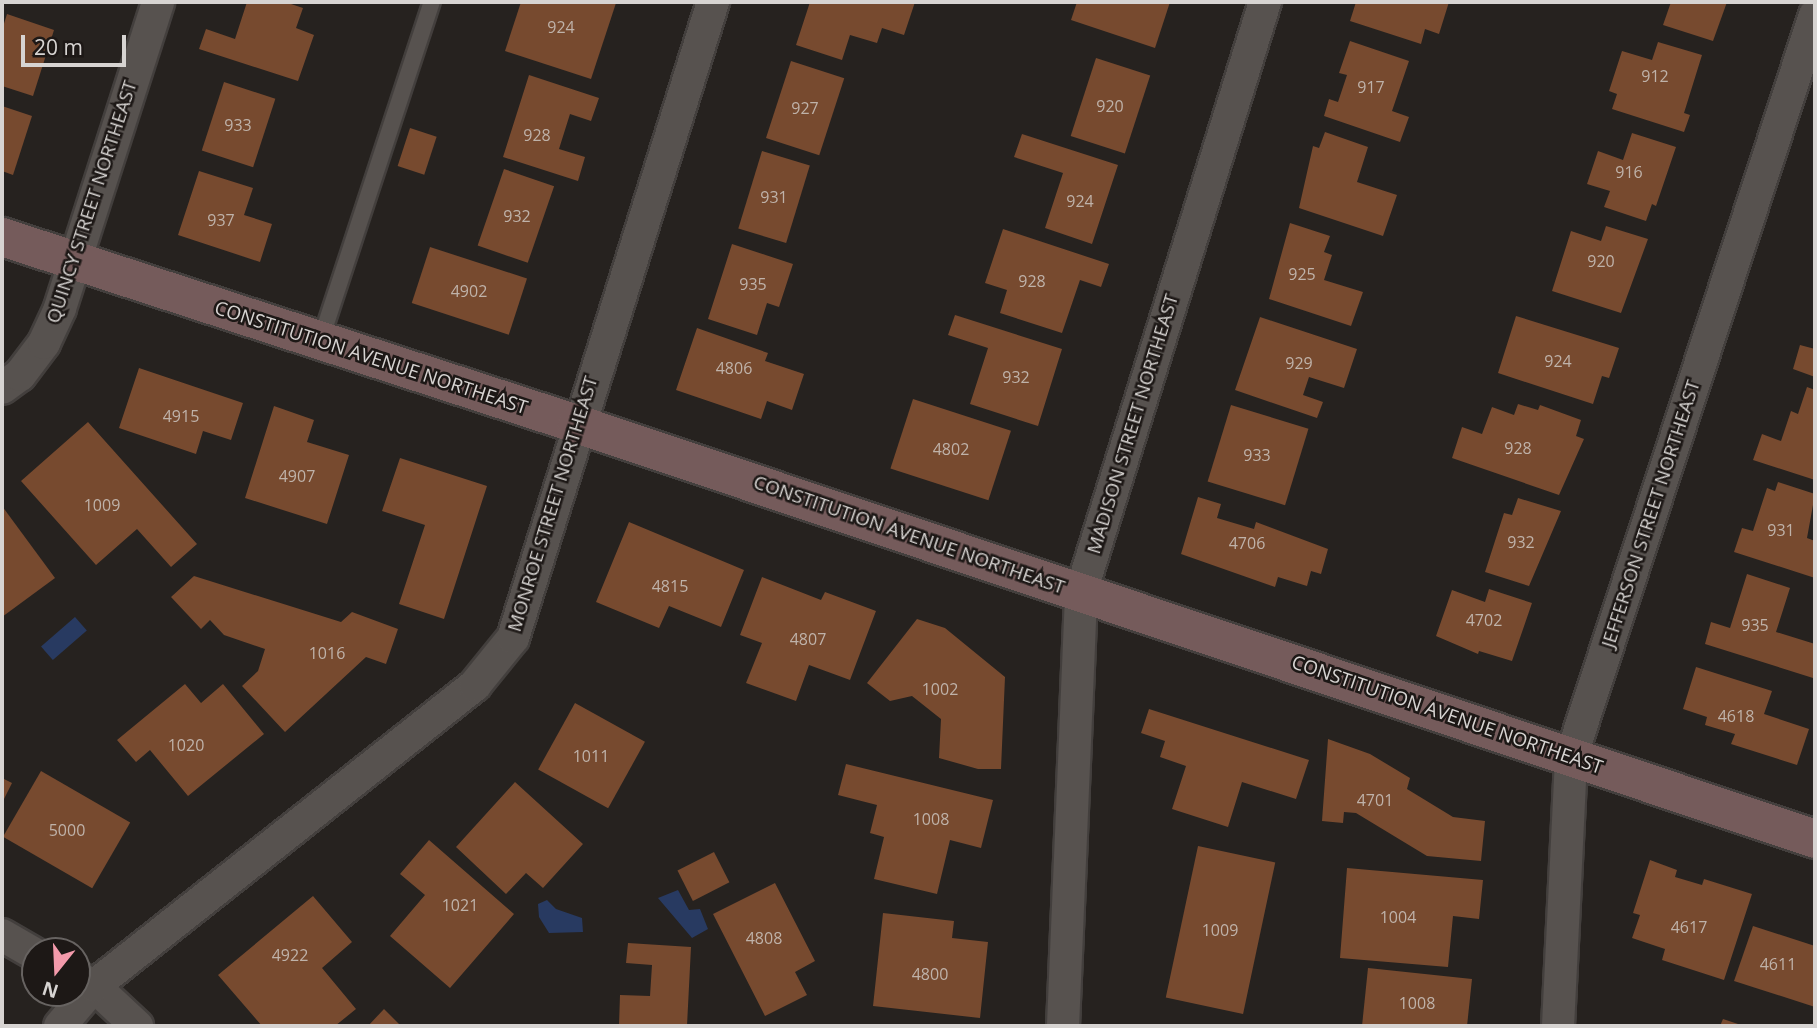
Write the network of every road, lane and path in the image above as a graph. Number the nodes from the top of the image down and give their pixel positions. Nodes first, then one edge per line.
1 (158, 2) edge
2 (432, 2) edge
3 (713, 2) edge
4 (1265, 2) edge
5 (1815, 15) edge
6 (2, 237) edge
7 (75, 262) junction
8 (319, 344) junction
9 (2, 388) edge
10 (577, 424) junction
11 (1081, 592) junction
12 (1571, 757) junction
13 (1815, 839) edge
14 (2, 935) edge
15 (21, 946) edge
16 (91, 977) edge
17 (91, 987) edge
18 (71, 1007) edge
19 (60, 1026) edge
20 (137, 1026) edge
21 (1063, 1026) edge
22 (1558, 1026) edge

1 - 7 street, QUINCY STREET NORTHEAST
2 - 8 lane
3 - 10 street, MONROE STREET NORTHEAST
4 - 11 street, MADISON STREET NORTHEAST
5 - 12 street, JEFFERSON STREET NORTHEAST
6 - 7 street, CONSTITUTION AVENUE NORTHEAST
7 - 8 street, CONSTITUTION AVENUE NORTHEAST
7 - 9 street, QUINCY STREET NORTHEAST
8 - 10 street, CONSTITUTION AVENUE NORTHEAST
10 - 11 street, CONSTITUTION AVENUE NORTHEAST
10 - 16 street, MONROE STREET NORTHEAST
11 - 12 street, CONSTITUTION AVENUE NORTHEAST
11 - 21 street, MADISON STREET NORTHEAST
12 - 13 street, CONSTITUTION AVENUE NORTHEAST
12 - 22 street, JEFFERSON STREET NORTHEAST
14 - 15 street
17 - 20 street
18 - 19 street, MONROE STREET NORTHEAST

